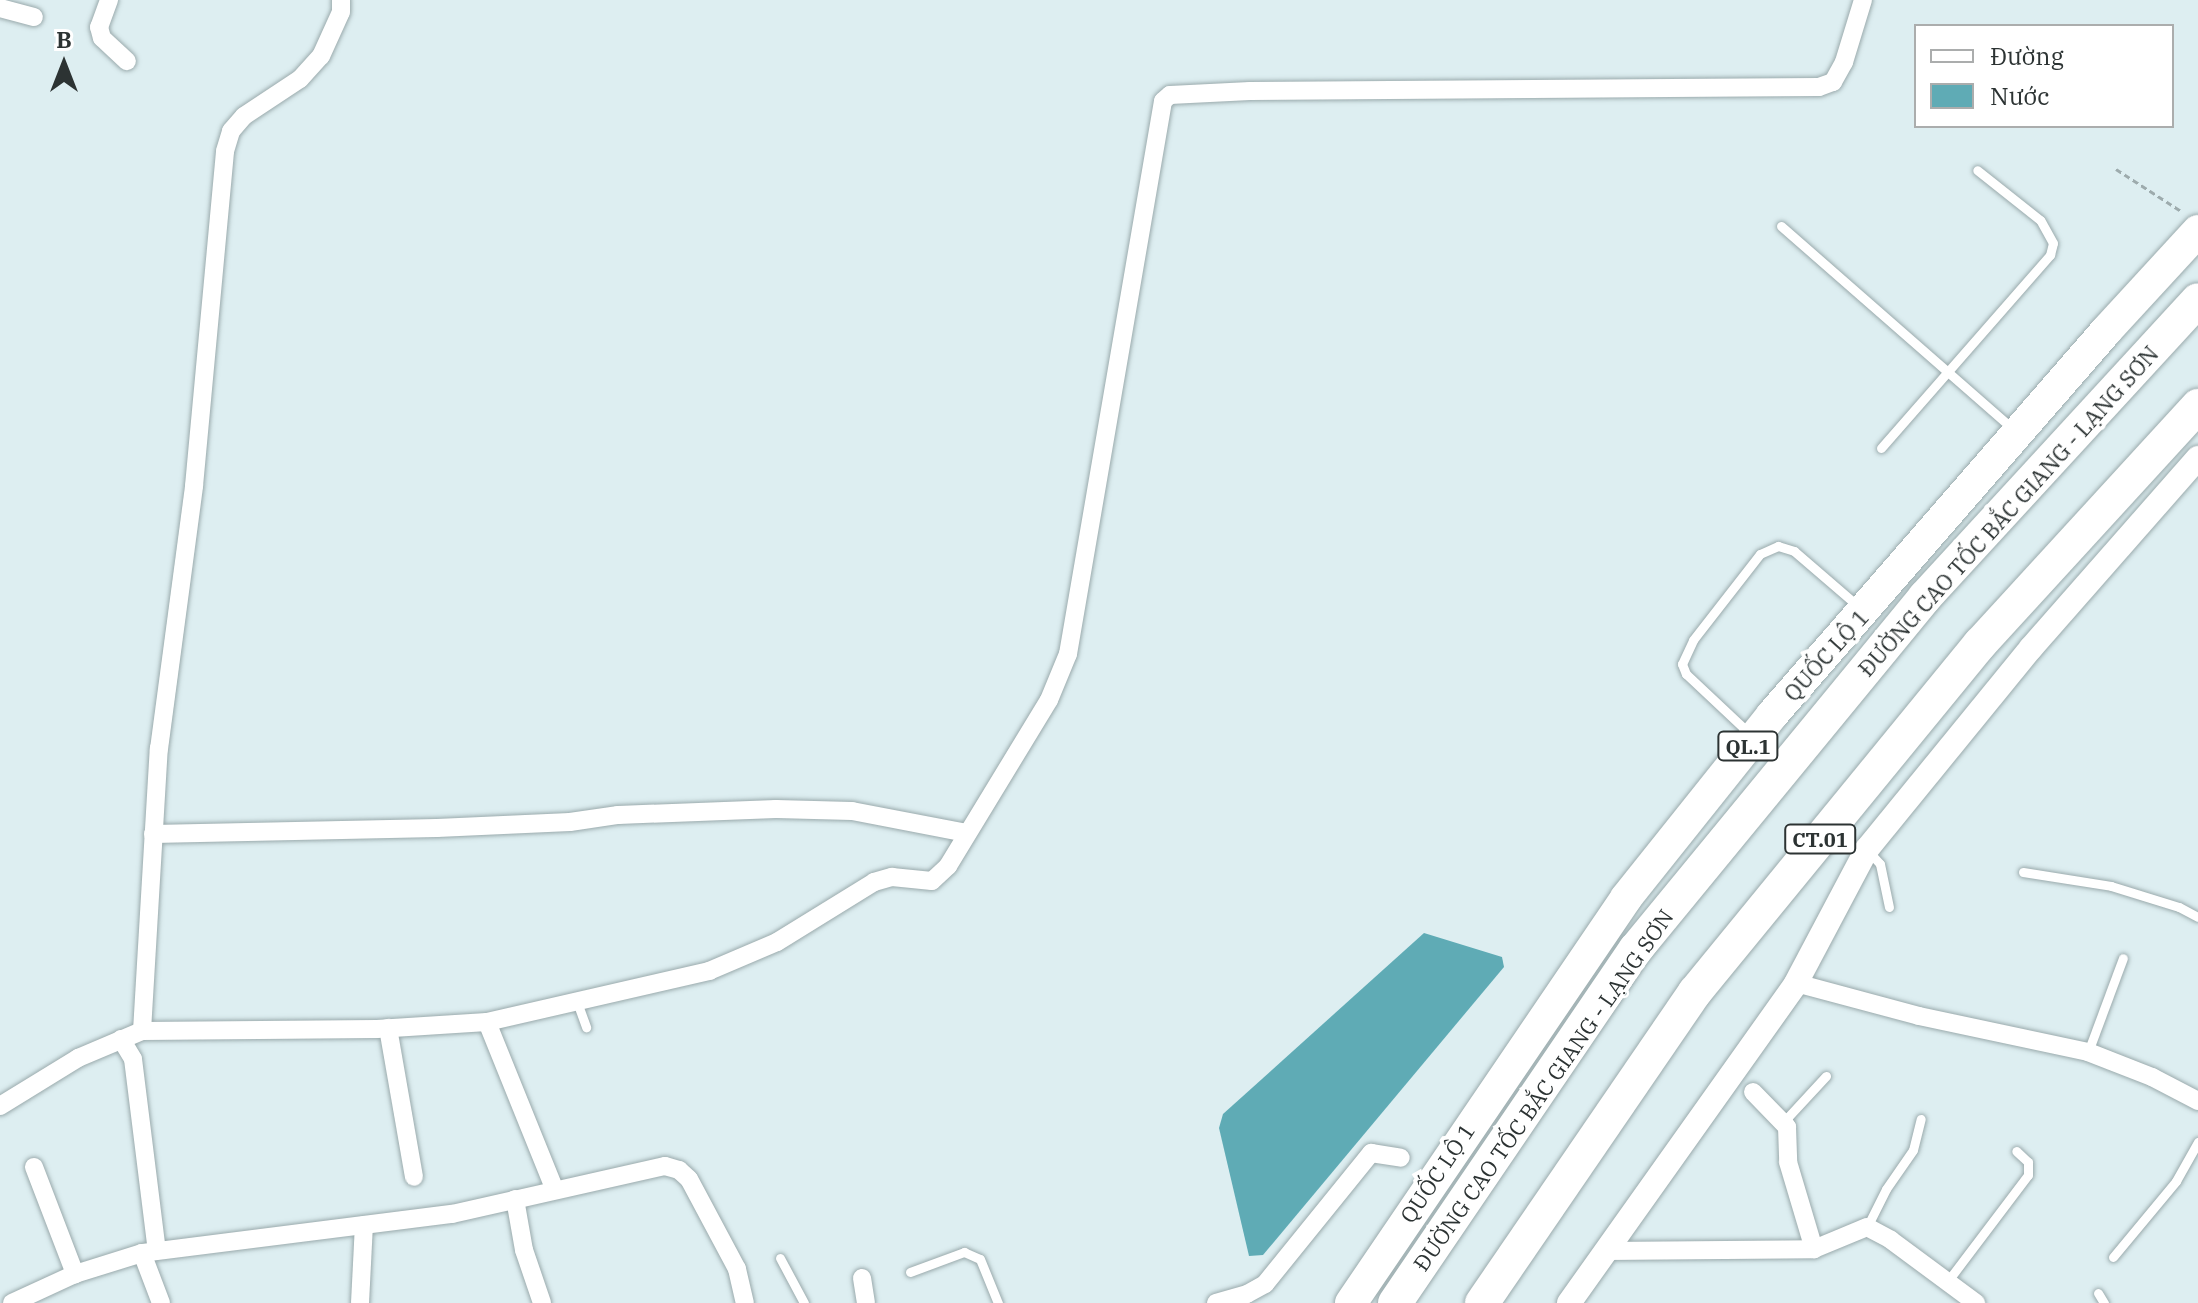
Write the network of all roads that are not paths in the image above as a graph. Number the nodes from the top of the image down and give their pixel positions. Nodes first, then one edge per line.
1 (109, 0) edge
2 (1863, 0) edge
3 (340, 1) edge
4 (0, 8) edge
5 (34, 17) dead end
6 (127, 61) dead end
7 (1977, 170) dead end
8 (2192, 223) edge
9 (1781, 226) dead end
10 (2198, 300) edge
11 (1947, 372) junction
12 (2198, 406) edge
13 (2017, 433) junction
14 (1881, 448) dead end
15 (2198, 458) edge
16 (1865, 612) junction
17 (1754, 738) junction
18 (966, 833) junction
19 (153, 834) junction
20 (1867, 849) junction
21 (2023, 872) dead end
22 (1889, 907) dead end
23 (2198, 917) edge
24 (2123, 958) dead end
25 (1796, 983) junction
26 (577, 1002) junction
27 (487, 1022) junction
28 (586, 1027) dead end
29 (388, 1028) junction
30 (142, 1031) junction
31 (121, 1039) junction
32 (2088, 1052) junction
33 (1826, 1076) dead end
34 (1753, 1092) dead end
35 (2198, 1101) edge
36 (0, 1106) edge
37 (1921, 1119) dead end
38 (1787, 1127) junction
39 (2198, 1142) edge
40 (2016, 1151) dead end
41 (1401, 1158) dead end
42 (34, 1167) dead end
43 (414, 1177) dead end
44 (555, 1190) junction
45 (515, 1199) junction
46 (364, 1225) junction
47 (1867, 1227) junction
48 (1814, 1249) junction
49 (1605, 1251) junction
50 (149, 1252) junction
51 (2113, 1257) dead end
52 (780, 1258) dead end
53 (910, 1272) dead end
54 (75, 1274) junction
55 (862, 1278) dead end
56 (1947, 1282) junction
57 (2098, 1293) dead end
58 (12, 1303) edge
59 (161, 1303) edge
60 (360, 1303) edge
61 (542, 1303) edge
62 (745, 1303) edge
63 (804, 1303) edge
64 (866, 1303) edge
65 (998, 1303) edge
66 (1216, 1303) edge
67 (1351, 1303) edge
68 (1395, 1303) edge
69 (1482, 1303) edge
70 (1569, 1303) edge
71 (1976, 1303) edge
72 (2104, 1303) edge

1 - 6 street
2 - 18 street
3 - 19 street
4 - 5 street
7 - 11 lane
8 - 13 highway, QUỐC LỘ 1 / QL.1
9 - 11 lane
10 - 68 highway, ĐƯỜNG CAO TỐC BẮC GIANG - LẠNG SƠN
11 - 13 lane
11 - 14 lane
12 - 69 highway, CT.01
13 - 16 highway, QUỐC LỘ 1 / QL.1
15 - 20 street
16 - 17 highway, QUỐC LỘ 1 / QL.1
16 - 17 lane
17 - 67 highway, QUỐC LỘ 1 / QL.1
18 - 19 street
18 - 26 street
19 - 30 street
20 - 22 lane
20 - 25 street
21 - 23 lane
24 - 32 lane
25 - 32 street
25 - 49 street
26 - 27 street
26 - 28 lane
27 - 29 street
27 - 44 street
29 - 30 street
29 - 43 street
30 - 31 street
31 - 36 street
31 - 50 street
32 - 35 street
33 - 38 lane
34 - 38 street
37 - 47 lane
38 - 48 street
39 - 51 lane
40 - 56 lane
41 - 66 street
42 - 54 street
44 - 45 street
44 - 62 street
45 - 46 street
45 - 61 street
46 - 50 street
46 - 60 street
47 - 48 street
47 - 56 street
48 - 49 street
49 - 70 street
50 - 54 street
50 - 59 street
52 - 63 lane
53 - 65 lane
54 - 58 street
55 - 64 street
56 - 71 street
57 - 72 lane

